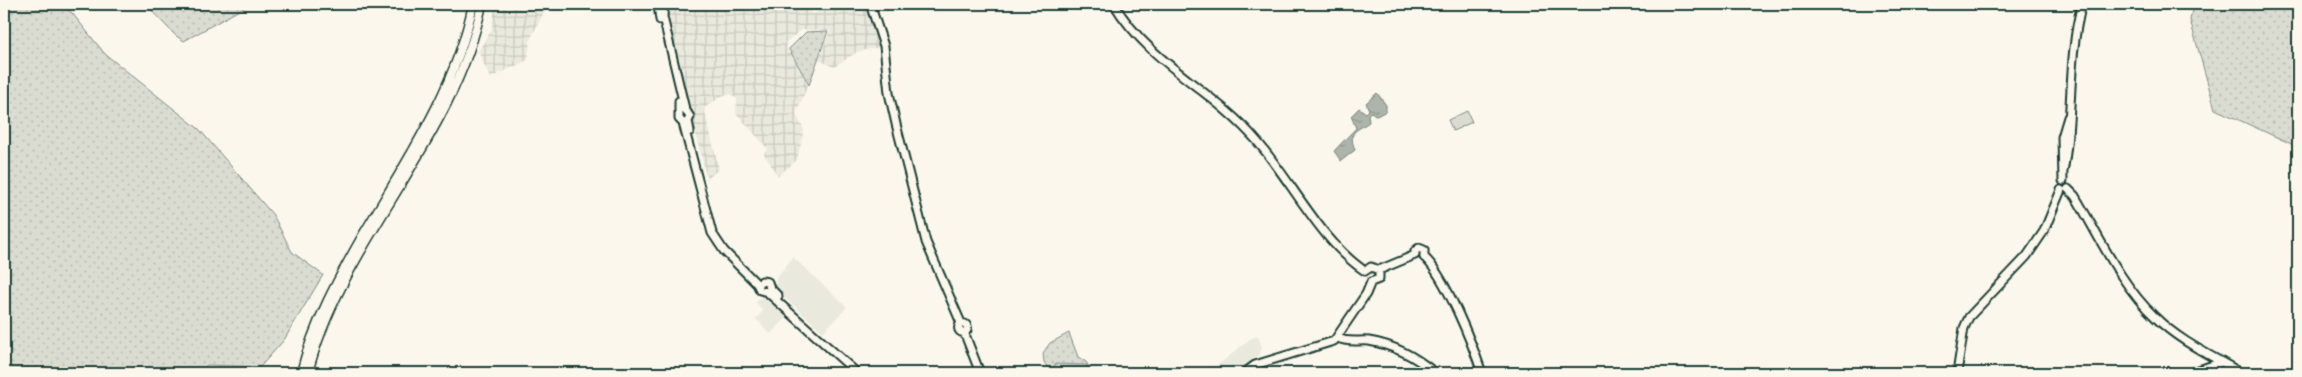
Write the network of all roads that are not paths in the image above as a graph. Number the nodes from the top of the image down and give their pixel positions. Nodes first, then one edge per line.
1 (472, 4) edge
2 (482, 4) edge
3 (661, 4) edge
4 (870, 4) edge
5 (1112, 4) edge
6 (2082, 4) edge
7 (2064, 189) junction
8 (1379, 270) junction
9 (1366, 271) junction
10 (1371, 282) junction
11 (768, 290) junction
12 (1338, 338) junction
13 (2222, 362) junction
14 (301, 373) edge
15 (308, 373) edge
16 (857, 373) edge
17 (863, 373) edge
18 (980, 373) edge
19 (1244, 373) edge
20 (1435, 373) edge
21 (1482, 373) edge
22 (1958, 373) edge
23 (2190, 373) edge
24 (2241, 373) edge

1 - 14 main road
2 - 15 main road
3 - 11 street
4 - 18 street
5 - 9 street
6 - 7 street
7 - 13 street
7 - 22 street
8 - 9 street
8 - 10 street
8 - 21 street
9 - 10 street
10 - 12 street
11 - 16 street
11 - 17 street
12 - 19 street
12 - 20 street
13 - 23 street
13 - 24 street

